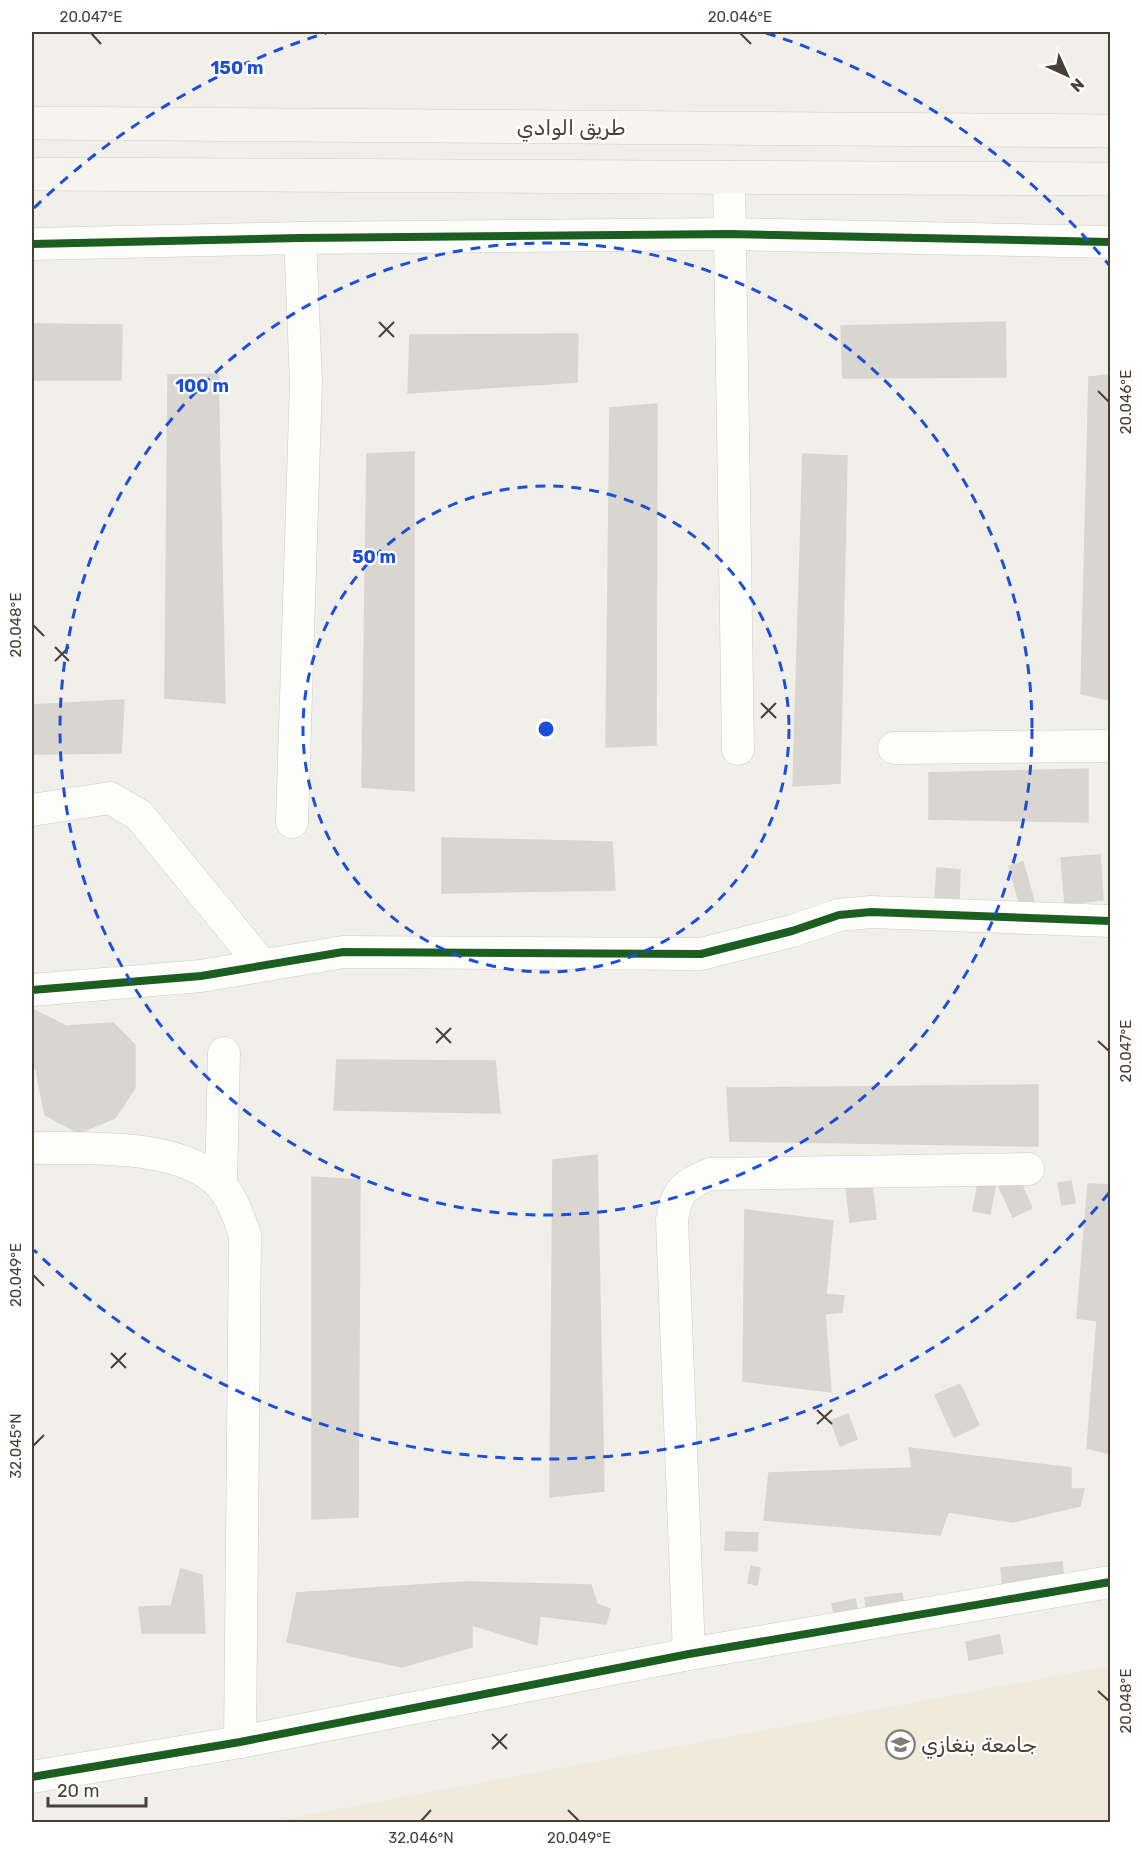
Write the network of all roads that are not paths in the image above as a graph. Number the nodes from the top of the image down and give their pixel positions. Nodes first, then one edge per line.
1 (32, 123) edge
2 (301, 125) junction
3 (1110, 131) edge
4 (32, 174) edge
5 (300, 175) junction
6 (729, 177) junction
7 (1110, 179) edge
8 (730, 234) junction
9 (300, 238) junction
10 (1110, 242) edge
11 (32, 244) edge
12 (1110, 746) edge
13 (894, 748) dead end
14 (738, 749) dead end
15 (32, 810) edge
16 (292, 822) dead end
17 (1110, 921) edge
18 (262, 965) junction
19 (32, 990) edge
20 (224, 1053) dead end
21 (32, 1148) edge
22 (1028, 1169) dead end
23 (221, 1185) junction
24 (1110, 1582) edge
25 (689, 1654) junction
26 (240, 1742) junction
27 (32, 1777) edge

1 - 2 main road, طريق الوادي
2 - 3 main road, طريق الوادي
2 - 5 main road
4 - 5 main road
5 - 6 main road
6 - 7 main road
6 - 8 street
8 - 9 street
8 - 10 street
8 - 14 street
9 - 11 street
9 - 16 street
12 - 13 street
15 - 18 street
17 - 18 street
18 - 19 street
20 - 23 street
21 - 23 street
22 - 25 street
23 - 26 street
24 - 25 street
25 - 26 street
26 - 27 street

